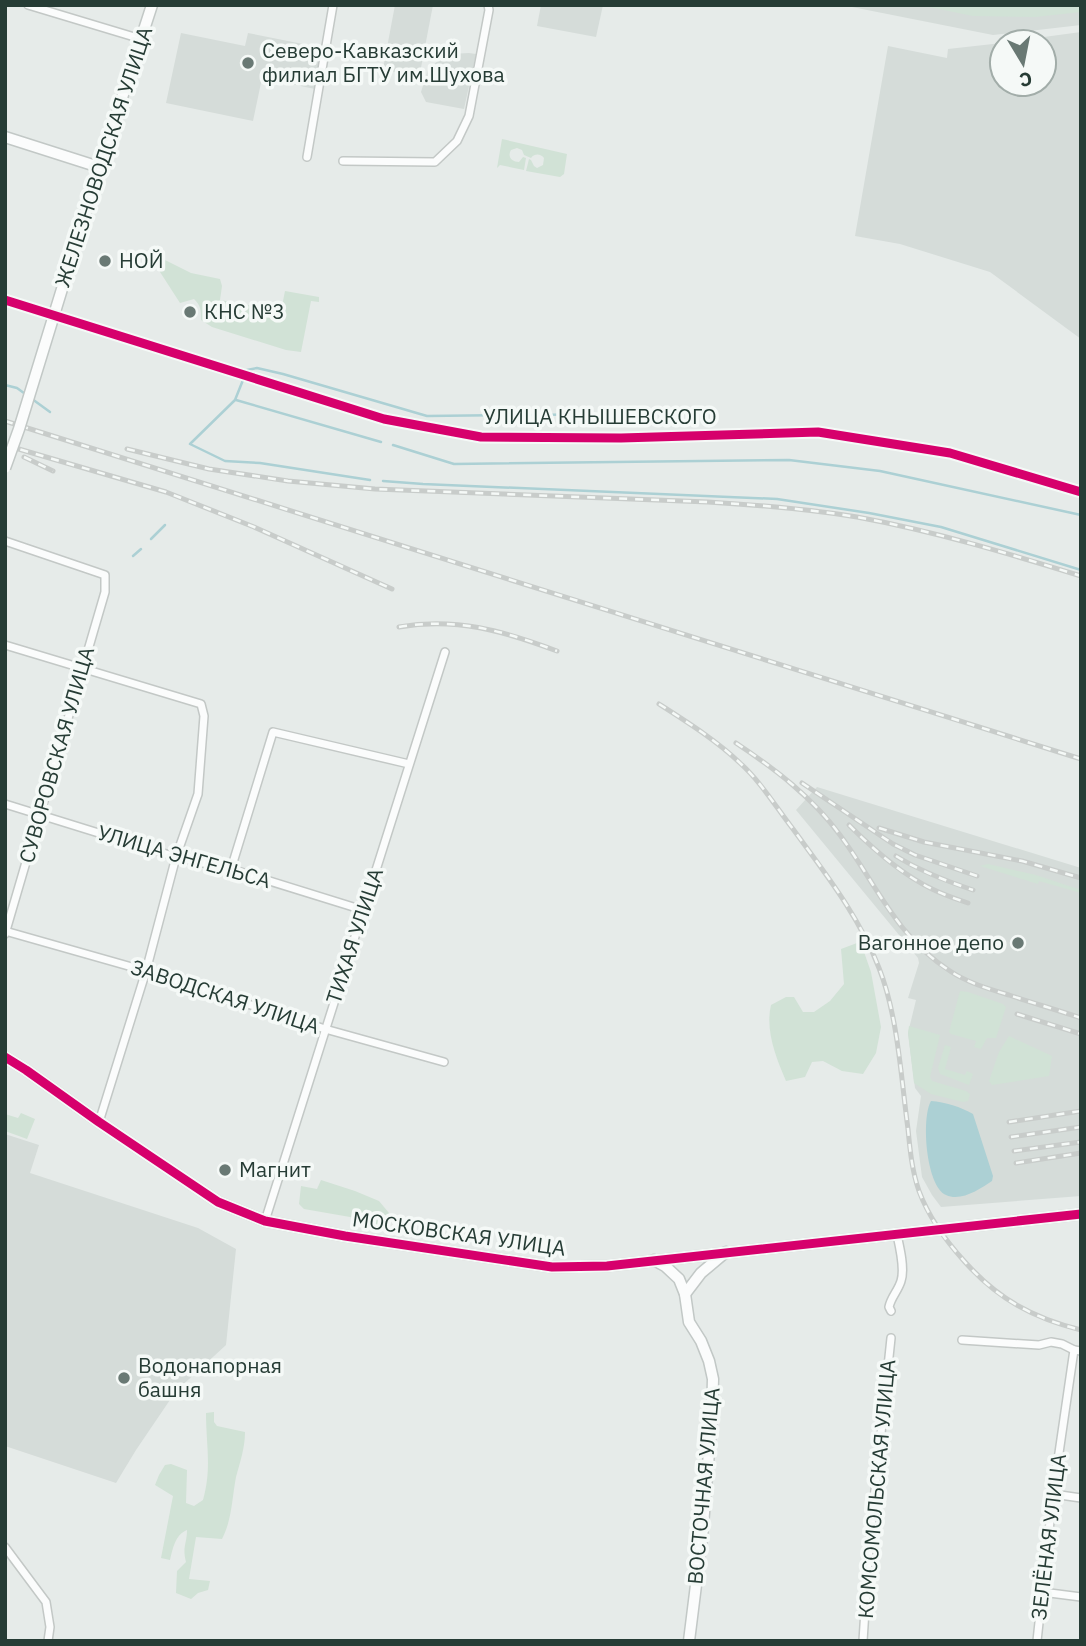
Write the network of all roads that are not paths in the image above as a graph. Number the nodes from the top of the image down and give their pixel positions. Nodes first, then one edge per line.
1 (28, 5) edge
2 (152, 5) edge
3 (333, 5) edge
4 (488, 5) edge
5 (141, 39) junction
6 (5, 137) edge
7 (307, 157) dead end
8 (343, 161) dead end
9 (98, 171) junction
10 (5, 300) edge
11 (5, 468) edge
12 (1081, 492) edge
13 (5, 541) edge
14 (5, 645) edge
15 (445, 652) dead end
16 (82, 669) junction
17 (409, 764) junction
18 (5, 804) edge
19 (40, 815) junction
20 (176, 857) junction
21 (231, 869) junction
22 (363, 911) junction
23 (5, 932) edge
24 (146, 971) junction
25 (325, 1029) junction
26 (5, 1057) edge
27 (444, 1062) dead end
28 (99, 1122) junction
29 (1081, 1214) edge
30 (265, 1221) junction
31 (897, 1235) junction
32 (726, 1252) junction
33 (696, 1255) junction
34 (654, 1260) junction
35 (701, 1273) junction
36 (685, 1294) junction
37 (891, 1311) dead end
38 (891, 1338) dead end
39 (962, 1340) dead end
40 (1077, 1351) edge
41 (1053, 1494) junction
42 (1081, 1498) edge
43 (5, 1547) edge
44 (1042, 1592) junction
45 (1081, 1597) edge
46 (48, 1641) edge
47 (689, 1641) edge
48 (863, 1641) edge
49 (1037, 1641) edge

1 - 5 street
2 - 5 street, ЖЕЛЕЗНОВОДСКАЯ УЛИЦА
3 - 7 street
4 - 8 street
5 - 9 street, ЖЕЛЕЗНОВОДСКАЯ УЛИЦА
6 - 9 street
9 - 11 street, ЖЕЛЕЗНОВОДСКАЯ УЛИЦА, bridge
10 - 12 street, УЛИЦА КНЫШЕВСКОГО
13 - 16 street, СУВОРОВСКАЯ УЛИЦА
14 - 16 street
15 - 17 street, ТИХАЯ УЛИЦА
16 - 19 street, СУВОРОВСКАЯ УЛИЦА
16 - 20 street
17 - 21 street
17 - 22 street, ТИХАЯ УЛИЦА
18 - 19 street, УЛИЦА ЭНГЕЛЬСА
19 - 20 street, УЛИЦА ЭНГЕЛЬСА
19 - 23 street, СУВОРОВСКАЯ УЛИЦА
20 - 21 street, УЛИЦА ЭНГЕЛЬСА
20 - 24 street
21 - 22 street, УЛИЦА ЭНГЕЛЬСА
22 - 25 street, ТИХАЯ УЛИЦА
23 - 24 street, ЗАВОДСКАЯ УЛИЦА
24 - 25 street, ЗАВОДСКАЯ УЛИЦА
24 - 28 street
25 - 27 street, ЗАВОДСКАЯ УЛИЦА
25 - 30 street, ТИХАЯ УЛИЦА
26 - 28 street, МОСКОВСКАЯ УЛИЦА
28 - 30 street, МОСКОВСКАЯ УЛИЦА
29 - 31 street, МОСКОВСКАЯ УЛИЦА
30 - 34 street, МОСКОВСКАЯ УЛИЦА
31 - 32 street, МОСКОВСКАЯ УЛИЦА
31 - 37 street
32 - 33 street, МОСКОВСКАЯ УЛИЦА
32 - 35 street
33 - 34 street, МОСКОВСКАЯ УЛИЦА
33 - 35 street
34 - 36 street
35 - 36 street
36 - 47 street, ВОСТОЧНАЯ УЛИЦА
38 - 48 street, КОМСОМОЛЬСКАЯ УЛИЦА
39 - 40 street
40 - 41 street, ЗЕЛЁНАЯ УЛИЦА
41 - 42 street
41 - 44 street, ЗЕЛЁНАЯ УЛИЦА
43 - 46 street
44 - 45 street
44 - 49 street, ЗЕЛЁНАЯ УЛИЦА

